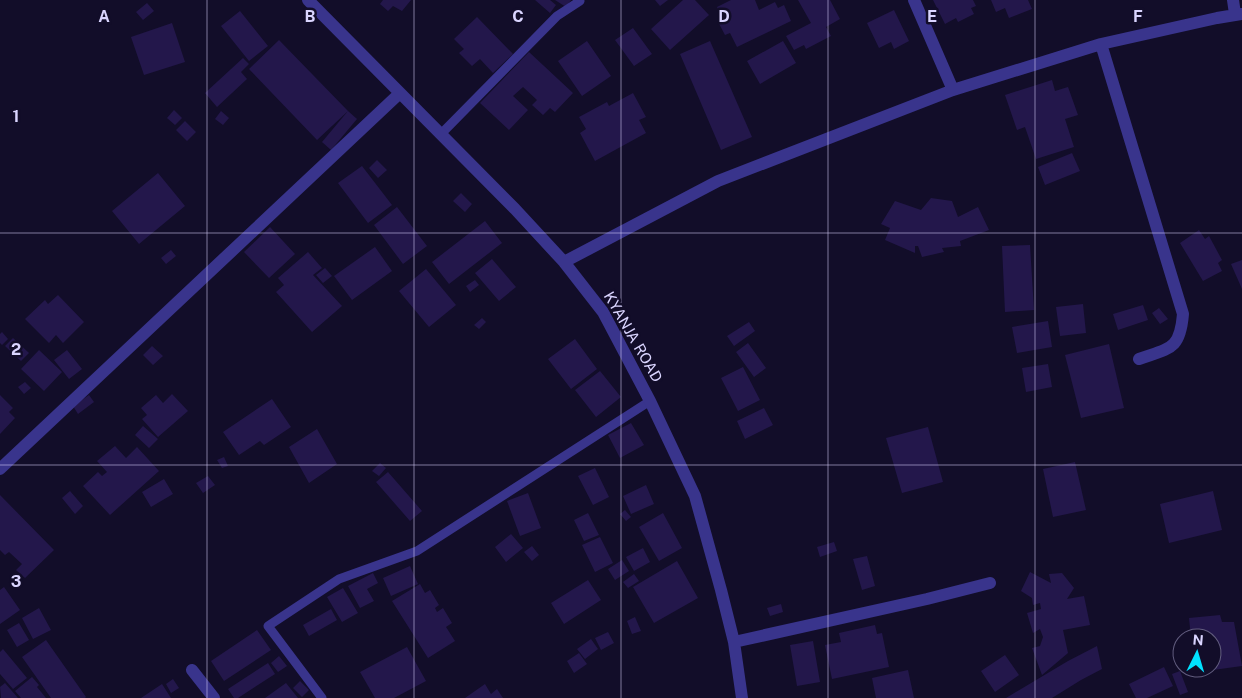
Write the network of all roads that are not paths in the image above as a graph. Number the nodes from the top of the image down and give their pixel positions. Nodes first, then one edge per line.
1 (308, 0) edge
2 (914, 0) edge
3 (1233, 0) edge
4 (580, 1) edge
5 (1239, 14) edge
6 (1101, 44) junction
7 (953, 90) junction
8 (400, 93) junction
9 (441, 134) junction
10 (564, 262) junction
11 (1139, 359) dead end
12 (650, 401) junction
13 (0, 469) edge
14 (990, 583) dead end
15 (734, 642) junction
16 (192, 670) dead end
17 (214, 698) edge
18 (322, 698) edge
19 (742, 698) edge

1 - 8 street, KYANJA ROAD
2 - 7 street
3 - 5 street
4 - 9 lane
5 - 6 street
6 - 7 street
6 - 11 street
7 - 10 street
8 - 9 street, KYANJA ROAD
8 - 13 street
9 - 10 street, KYANJA ROAD
10 - 12 street, KYANJA ROAD
12 - 15 street, KYANJA ROAD
12 - 18 lane
14 - 15 street
15 - 19 street, KYANJA ROAD
16 - 17 street

